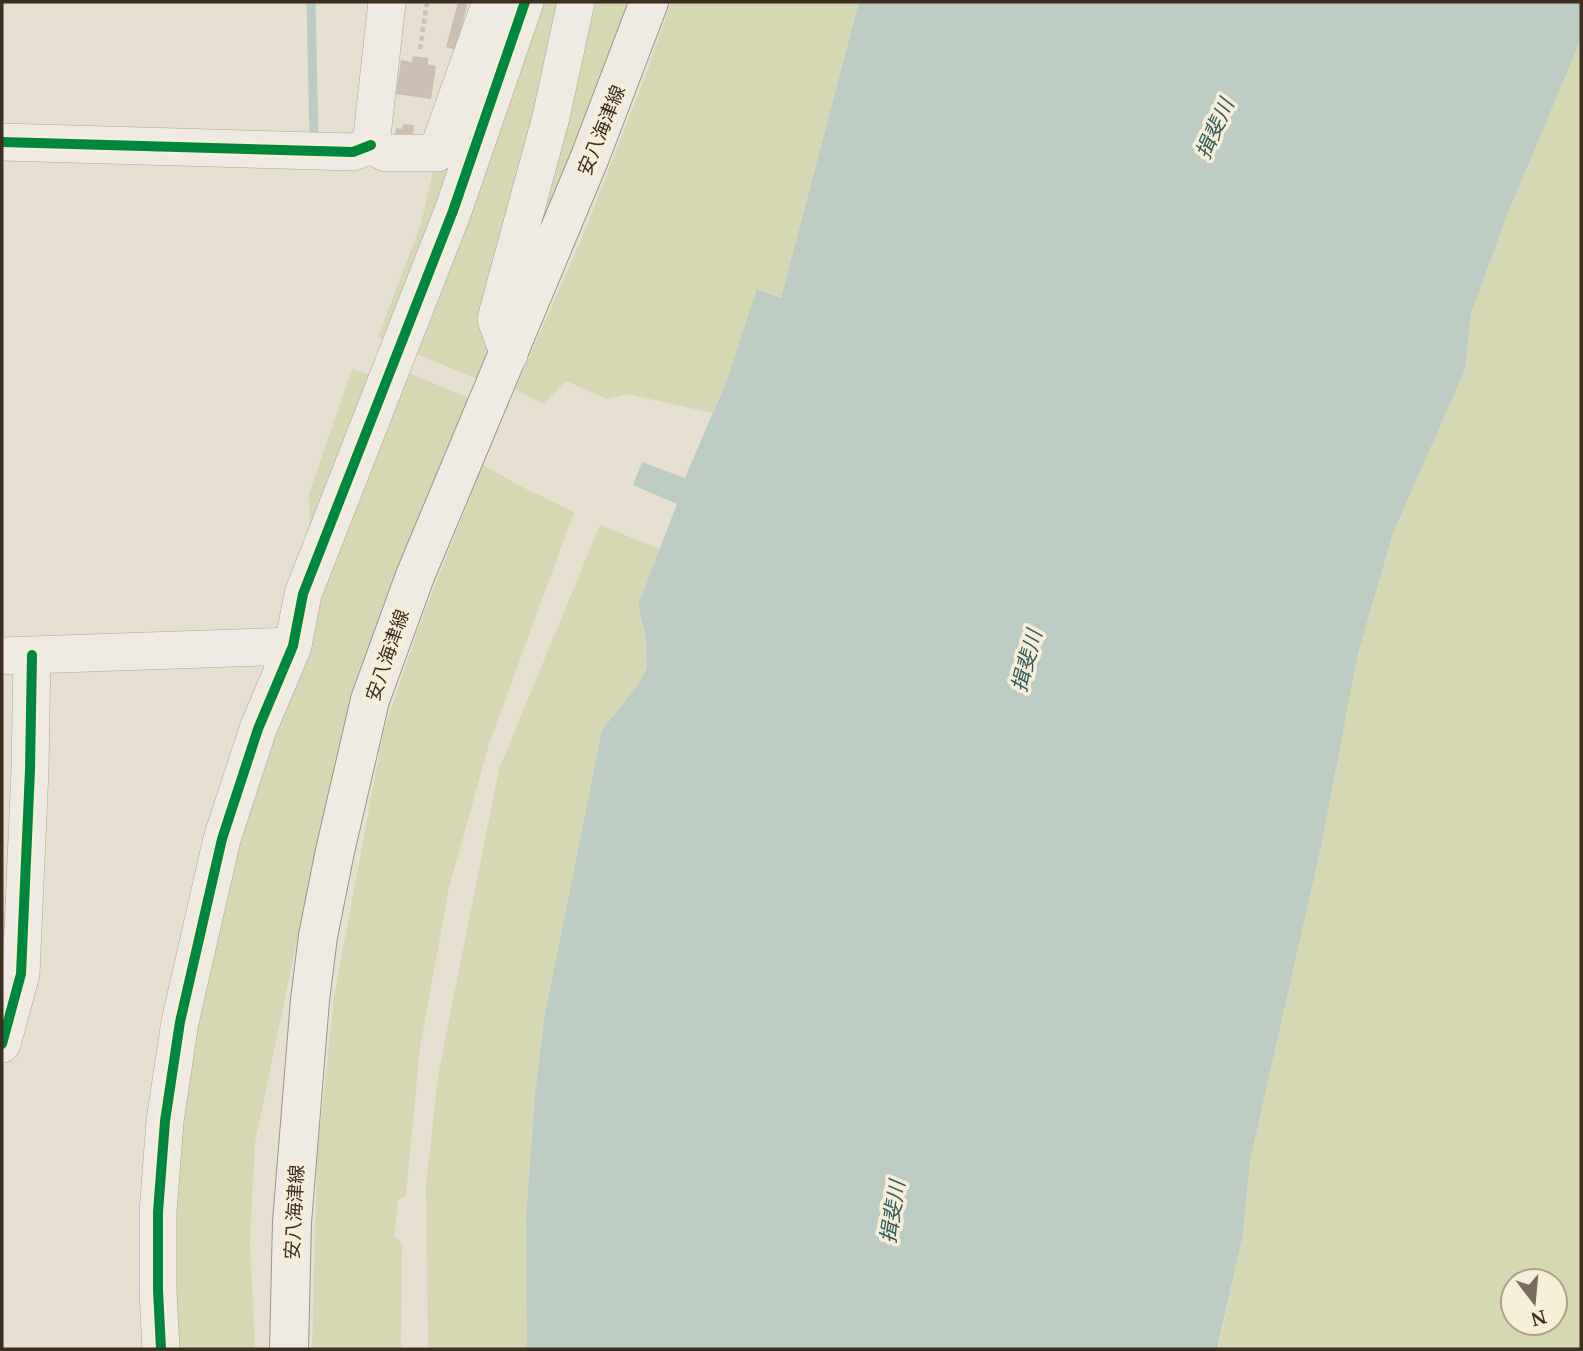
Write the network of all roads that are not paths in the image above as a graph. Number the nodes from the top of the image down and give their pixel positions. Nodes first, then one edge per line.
1 (387, 2) edge
2 (491, 2) edge
3 (525, 2) edge
4 (576, 2) edge
5 (649, 2) edge
6 (2, 142) edge
7 (372, 145) junction
8 (509, 355) junction
9 (292, 646) junction
10 (17, 655) edge
11 (2, 1044) edge
12 (161, 1349) edge
13 (289, 1349) edge

1 - 7 street
2 - 7 street
3 - 9 street
4 - 8 street
5 - 8 main road, 安八海津線
6 - 7 street
8 - 13 main road, 安八海津線
9 - 10 street
9 - 12 street
10 - 11 street

